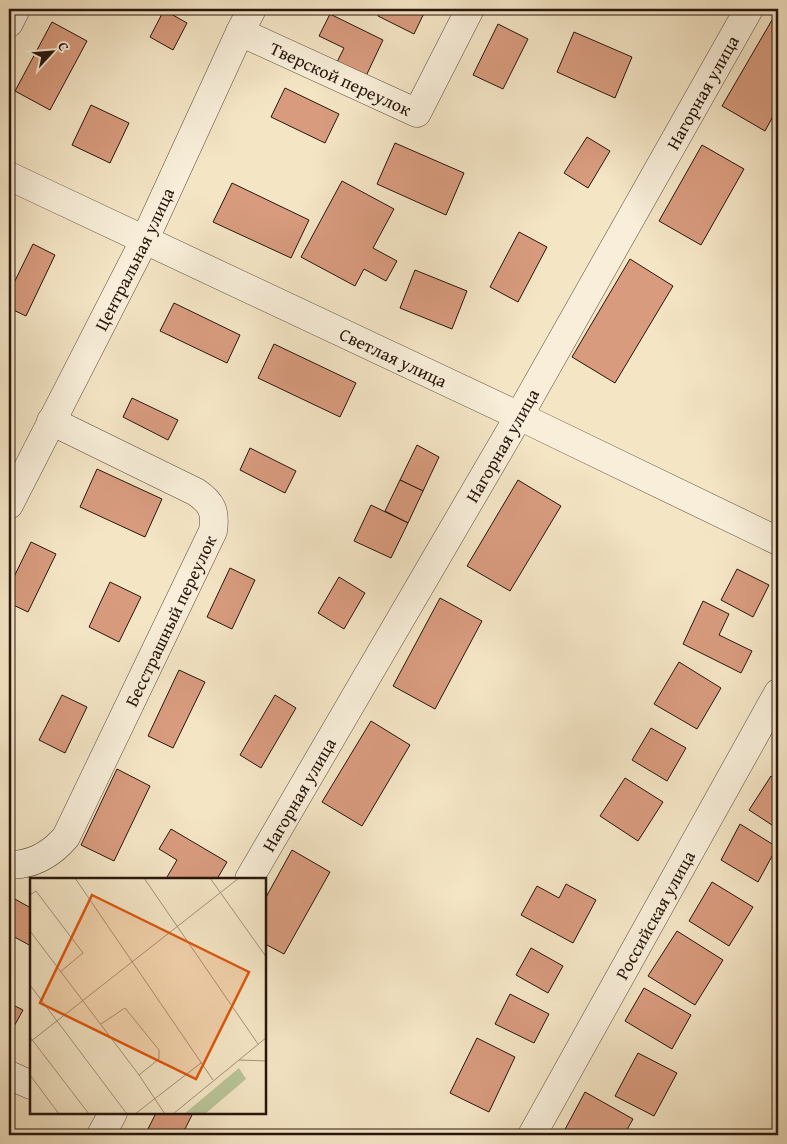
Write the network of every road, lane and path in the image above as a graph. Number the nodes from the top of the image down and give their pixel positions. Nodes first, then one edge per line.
1 (16, 9) edge
2 (252, 9) edge
3 (470, 9) edge
4 (749, 9) edge
5 (9, 23) edge
6 (240, 32) junction
7 (9, 176) edge
8 (144, 241) junction
9 (519, 416) junction
10 (51, 421) junction
11 (9, 505) edge
12 (778, 541) edge
13 (778, 693) edge
14 (9, 863) edge
15 (250, 878) edge
16 (9, 1075) edge
17 (30, 1085) edge
18 (532, 1135) edge

1 - 5 street
2 - 6 street, Центральная улица
3 - 6 street, Тверской переулок
4 - 9 street, Нагорная улица
6 - 8 street, Центральная улица
7 - 8 street, Светлая улица
8 - 9 street, Светлая улица
8 - 10 street, Центральная улица
9 - 12 street, Светлая улица
9 - 15 street, Нагорная улица
10 - 11 street, Центральная улица
10 - 14 street, Бесстрашный переулок
13 - 18 street, Российская улица
16 - 17 street

